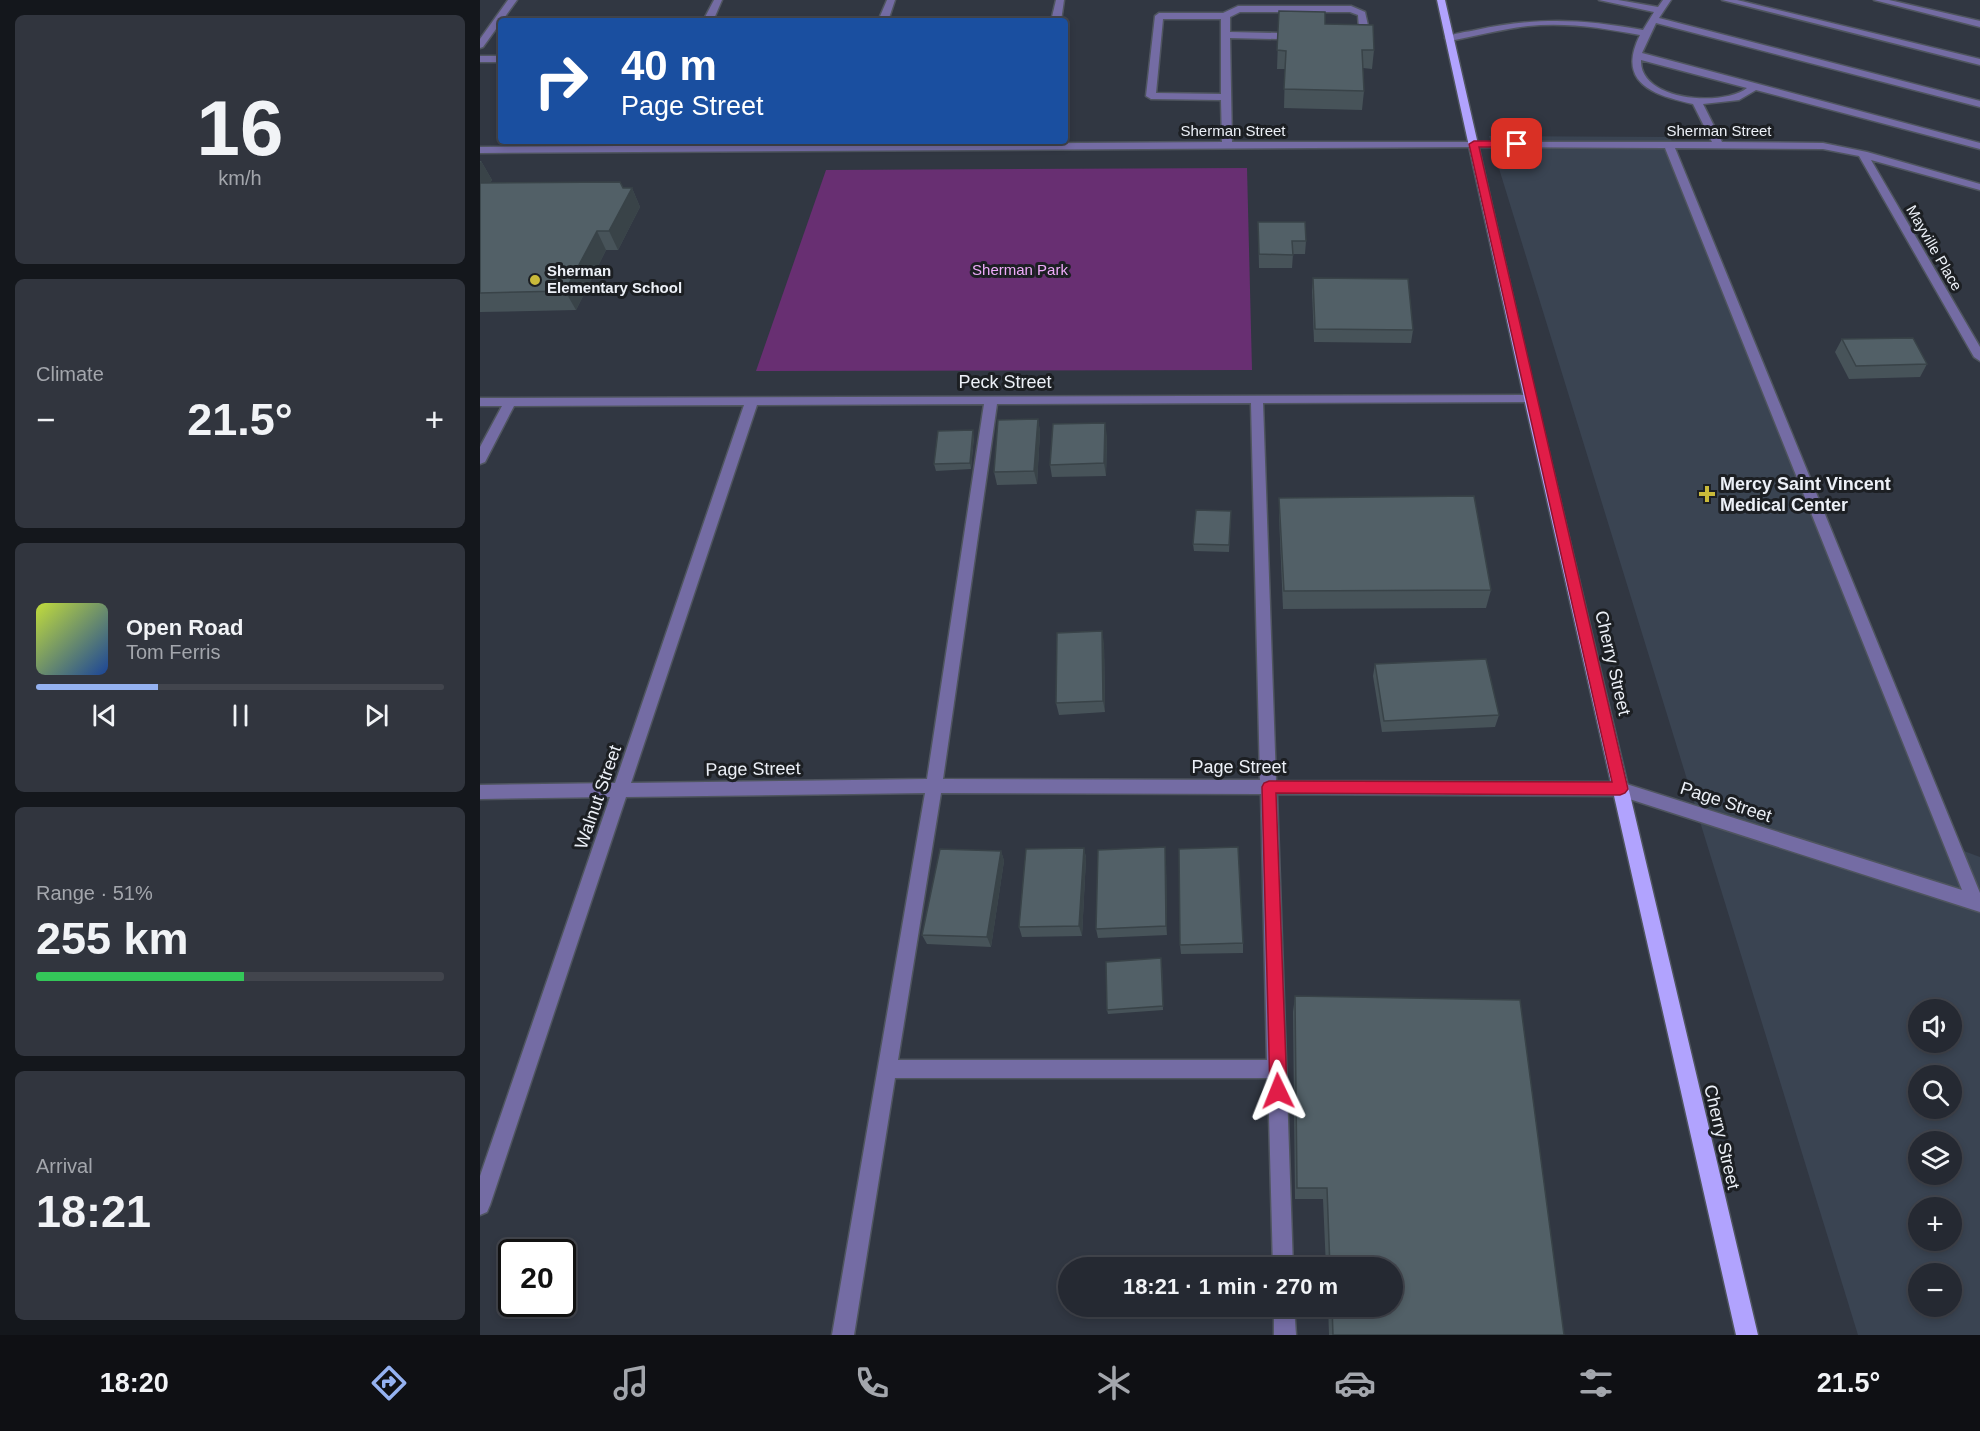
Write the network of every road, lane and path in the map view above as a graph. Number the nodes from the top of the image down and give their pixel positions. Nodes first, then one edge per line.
1 (513, 0) edge
2 (718, 0) edge
3 (891, 0) edge
4 (1060, 0) edge
5 (1441, 0) edge
6 (1603, 0) edge
7 (1667, 0) edge
8 (1726, 0) edge
9 (1878, 0) edge
10 (1631, 2) edge
11 (1660, 10) junction
12 (1226, 16) junction
13 (500, 18) edge
14 (709, 18) edge
15 (884, 18) edge
16 (1057, 18) edge
17 (1653, 19) junction
18 (498, 20) edge
19 (1980, 24) edge
20 (1645, 33) junction
21 (1226, 35) junction
22 (1278, 36) edge
23 (1344, 36) edge
24 (1450, 38) junction
25 (480, 45) edge
26 (1636, 56) junction
27 (480, 59) edge
28 (498, 59) edge
29 (1980, 62) edge
30 (1754, 87) junction
31 (1226, 97) junction
32 (1697, 102) junction
33 (1980, 104) edge
34 (1035, 144) edge
35 (1474, 144) junction
36 (644, 145) edge
37 (836, 145) edge
38 (1669, 145) junction
39 (1227, 146) junction
40 (1719, 146) junction
41 (1980, 146) edge
42 (480, 150) edge
43 (1863, 154) junction
44 (1980, 187) edge
45 (1964, 328) junction
46 (1980, 329) edge
47 (1980, 357) edge
48 (1530, 398) junction
49 (1257, 399) junction
50 (752, 400) junction
51 (991, 400) junction
52 (480, 402) edge
53 (510, 402) junction
54 (480, 459) edge
55 (934, 786) junction
56 (1269, 787) junction
57 (1620, 789) junction
58 (621, 790) junction
59 (480, 792) edge
60 (1977, 903) edge
61 (887, 1069) junction
62 (1278, 1069) junction
63 (480, 1205) edge
64 (1283, 1257) edge
65 (1284, 1317) edge
66 (843, 1335) edge
67 (1285, 1335) edge
68 (1747, 1335) edge

1 - 13 street
2 - 14 street
3 - 15 street
4 - 16 street
5 - 24 main road, Cherry Street
6 - 10 street
7 - 11 street
8 - 29 street
9 - 19 street
10 - 11 street
11 - 17 street
12 - 21 street
12 - 23 street
12 - 31 street
17 - 20 street
17 - 33 street
18 - 25 street
20 - 24 street
20 - 26 street
21 - 22 street
21 - 31 street
24 - 35 main road, Cherry Street
26 - 30 street
26 - 32 street
27 - 28 street
30 - 32 street
30 - 41 street
31 - 39 street
32 - 40 street
34 - 37 street, Sherman Street
34 - 39 street, Sherman Street
35 - 38 street, Sherman Street
35 - 39 street, Sherman Street
35 - 48 main road, Cherry Street
36 - 37 street, Sherman Street
36 - 42 street, Sherman Street
38 - 40 street, Sherman Street
38 - 60 street
40 - 43 street, Sherman Street
43 - 44 street, Sherman Street
43 - 45 street, Mayville Place
45 - 46 street
45 - 47 street, Mayville Place
48 - 49 street, Peck Street
48 - 57 main road, Cherry Street
49 - 51 street, Peck Street
49 - 56 street
50 - 51 street, Peck Street
50 - 53 street, Peck Street
50 - 58 street, Walnut Street
51 - 55 street
52 - 53 street, Peck Street
53 - 54 street
55 - 56 street, Page Street
55 - 58 street, Page Street
55 - 61 street
56 - 57 street, Page Street
56 - 62 street
57 - 60 street, Page Street
57 - 68 main road, Cherry Street
58 - 59 street, Page Street
58 - 63 street, Walnut Street
61 - 62 street
61 - 66 street
62 - 64 street
65 - 67 street

